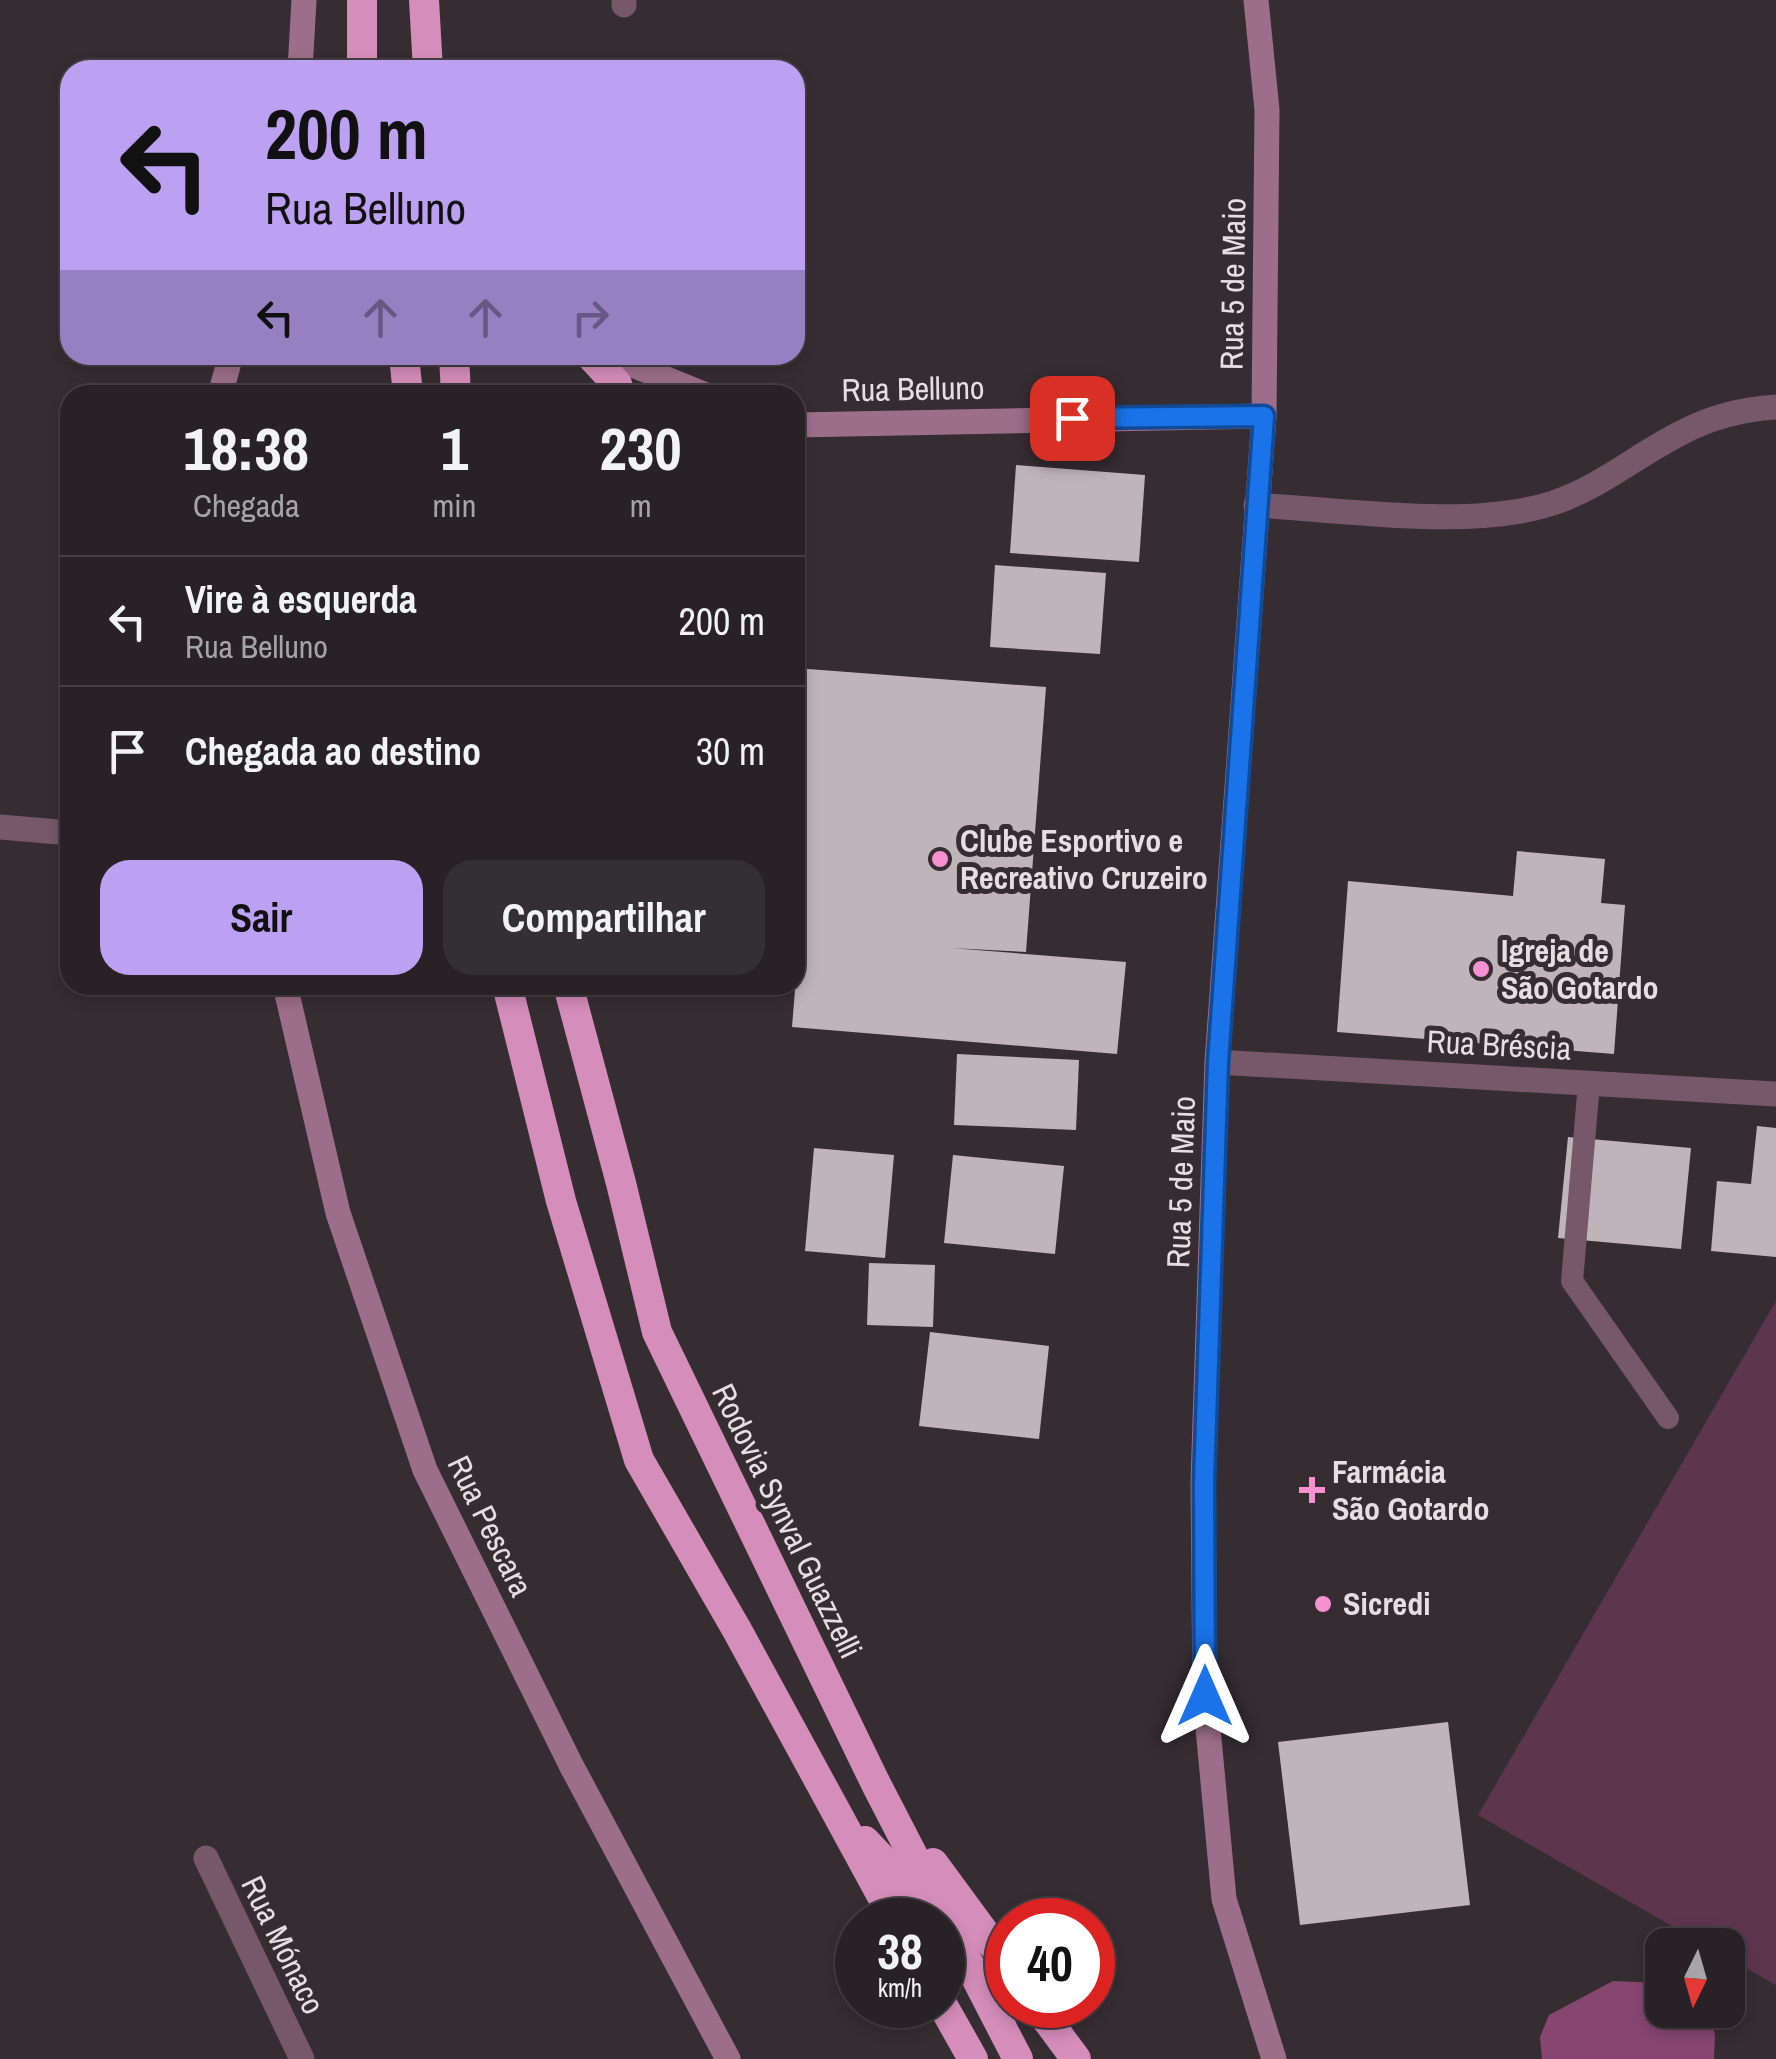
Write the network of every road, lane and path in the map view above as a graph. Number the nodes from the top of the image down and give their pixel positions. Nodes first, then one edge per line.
1 (304, 0) edge
2 (362, 0) edge
3 (1256, 0) edge
4 (423, 6) edge
5 (301, 60) edge
6 (362, 60) edge
7 (427, 60) edge
8 (437, 60) edge
9 (599, 365) edge
10 (632, 365) edge
11 (617, 385) edge
12 (682, 385) edge
13 (1776, 406) edge
14 (1264, 416) junction
15 (805, 423) edge
16 (1256, 505) junction
17 (0, 827) edge
18 (60, 832) edge
19 (288, 995) edge
20 (510, 995) edge
21 (570, 995) edge
22 (1218, 1062) junction
23 (1589, 1083) junction
24 (1776, 1094) edge
25 (1668, 1418) dead end
26 (875, 1782) junction
27 (832, 1806) junction
28 (206, 1858) dead end
29 (884, 1898) edge
30 (919, 1898) edge
31 (931, 1898) edge
32 (985, 1934) edge
33 (965, 1945) edge
34 (965, 1962) edge
35 (985, 1964) edge
36 (956, 2028) edge
37 (1053, 2028) edge
38 (302, 2059) edge
39 (728, 2059) edge
40 (973, 2059) edge
41 (1018, 2059) edge
42 (1076, 2059) edge
43 (1274, 2059) edge

1 - 5 street
2 - 6 highway
3 - 14 street, Rua 5 de Maio
4 - 7 highway
4 - 8 highway
9 - 11 highway
10 - 12 street
13 - 16 street
14 - 15 street, Rua Belluno
14 - 16 street, Rua 5 de Maio
16 - 22 street, Rua 5 de Maio
17 - 18 street
19 - 39 street, Rua Pescara
20 - 27 highway
21 - 26 highway, Rodovia Synval Guazzelli
22 - 23 street, Rua Bréscia
22 - 43 street, Rua 5 de Maio
23 - 24 street, Rua Bréscia
23 - 25 lane
26 - 31 highway, Rodovia Synval Guazzelli
26 - 32 highway
27 - 29 highway
27 - 30 highway
28 - 38 street, Rua Mónaco
33 - 35 highway
34 - 41 highway, Rodovia Synval Guazzelli
36 - 40 highway
37 - 42 highway

